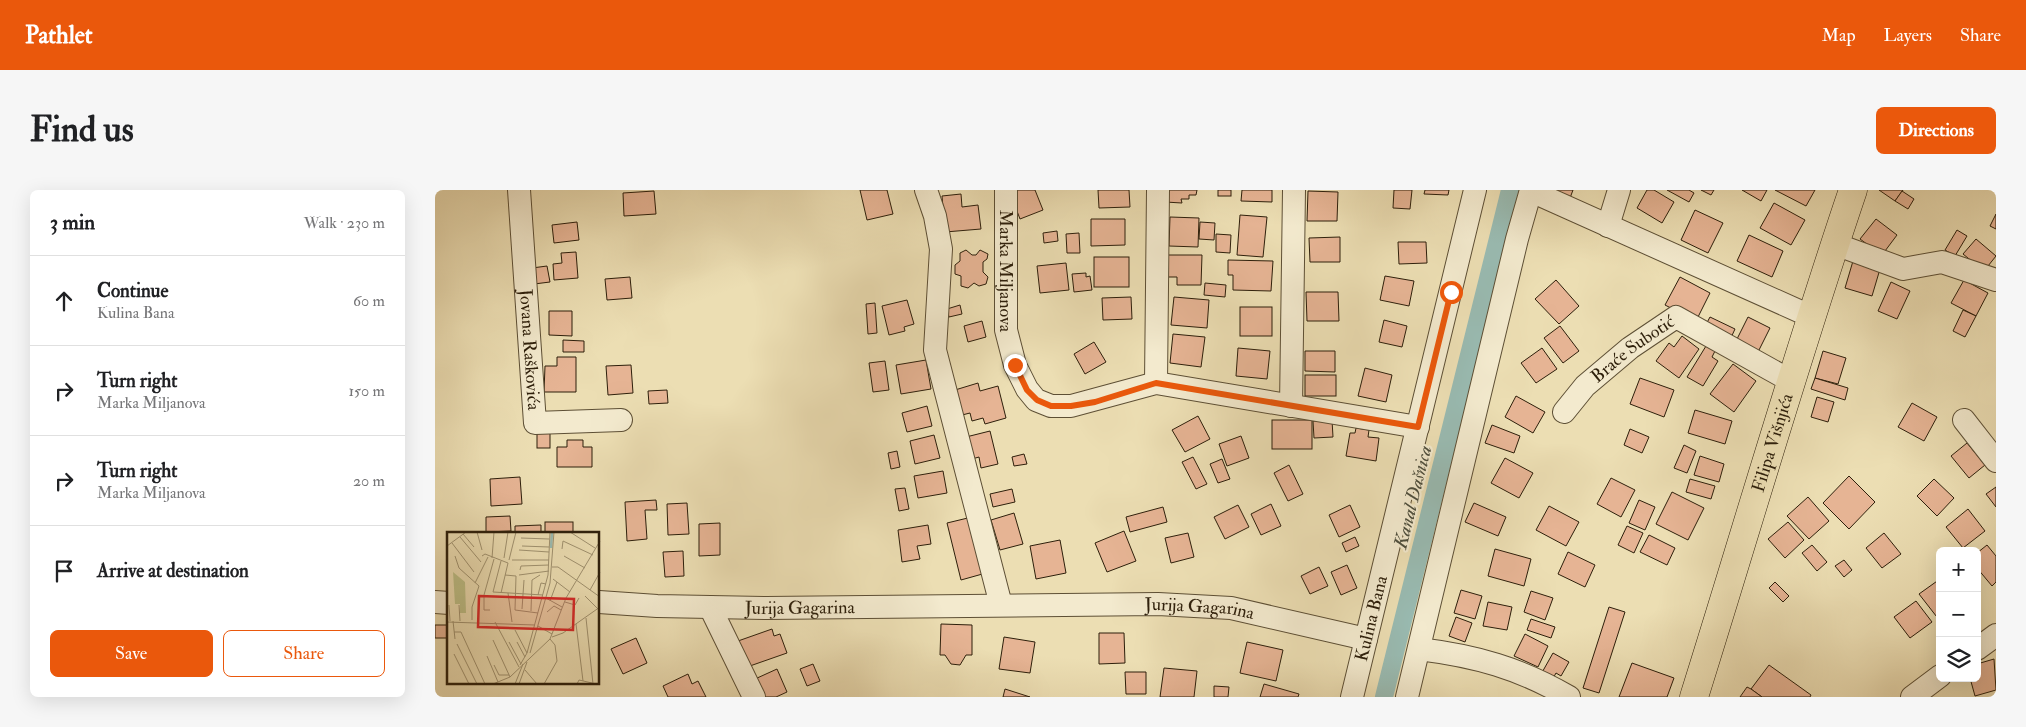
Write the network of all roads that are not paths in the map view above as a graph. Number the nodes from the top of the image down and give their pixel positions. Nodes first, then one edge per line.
1 (519, 190) edge
2 (926, 190) edge
3 (1006, 190) edge
4 (1158, 190) edge
5 (1294, 190) edge
6 (1475, 190) edge
7 (1619, 190) edge
8 (1853, 190) edge
9 (1531, 191) edge
10 (1608, 226) junction
11 (1835, 244) junction
12 (1996, 280) edge
13 (1810, 316) junction
14 (1791, 380) junction
15 (1156, 383) junction
16 (1291, 406) junction
17 (1563, 412) dead end
18 (621, 420) dead end
19 (1964, 420) dead end
20 (1418, 427) junction
21 (1996, 461) edge
22 (600, 602) edge
23 (1001, 605) junction
24 (710, 607) junction
25 (1996, 635) edge
26 (1365, 639) junction
27 (1981, 646) edge
28 (1419, 649) junction
29 (1936, 679) edge
30 (1917, 695) edge
31 (754, 697) edge
32 (1352, 697) edge
33 (1407, 697) edge
34 (1569, 697) edge
35 (1694, 697) edge

1 - 18 street, Jovana Raškovića
2 - 23 street
3 - 15 street, Marka Miljanova
4 - 15 street
5 - 16 street
6 - 20 street, Kulina Bana
7 - 10 street
8 - 11 main road, Filipa Višnjića
9 - 10 street
9 - 28 street
10 - 13 street
11 - 12 street
11 - 13 main road, Filipa Višnjića
13 - 14 main road, Filipa Višnjića
14 - 17 street, Braće Subotić
14 - 35 main road, Filipa Višnjića
15 - 16 street, Marka Miljanova
16 - 20 street, Marka Miljanova
19 - 21 street
20 - 26 street, Kulina Bana
22 - 24 street, Jurija Gagarina
23 - 24 street, Jurija Gagarina
23 - 26 street, Jurija Gagarina
24 - 31 street
25 - 27 street
26 - 32 street, Kulina Bana
28 - 33 street
28 - 34 street
29 - 30 street

